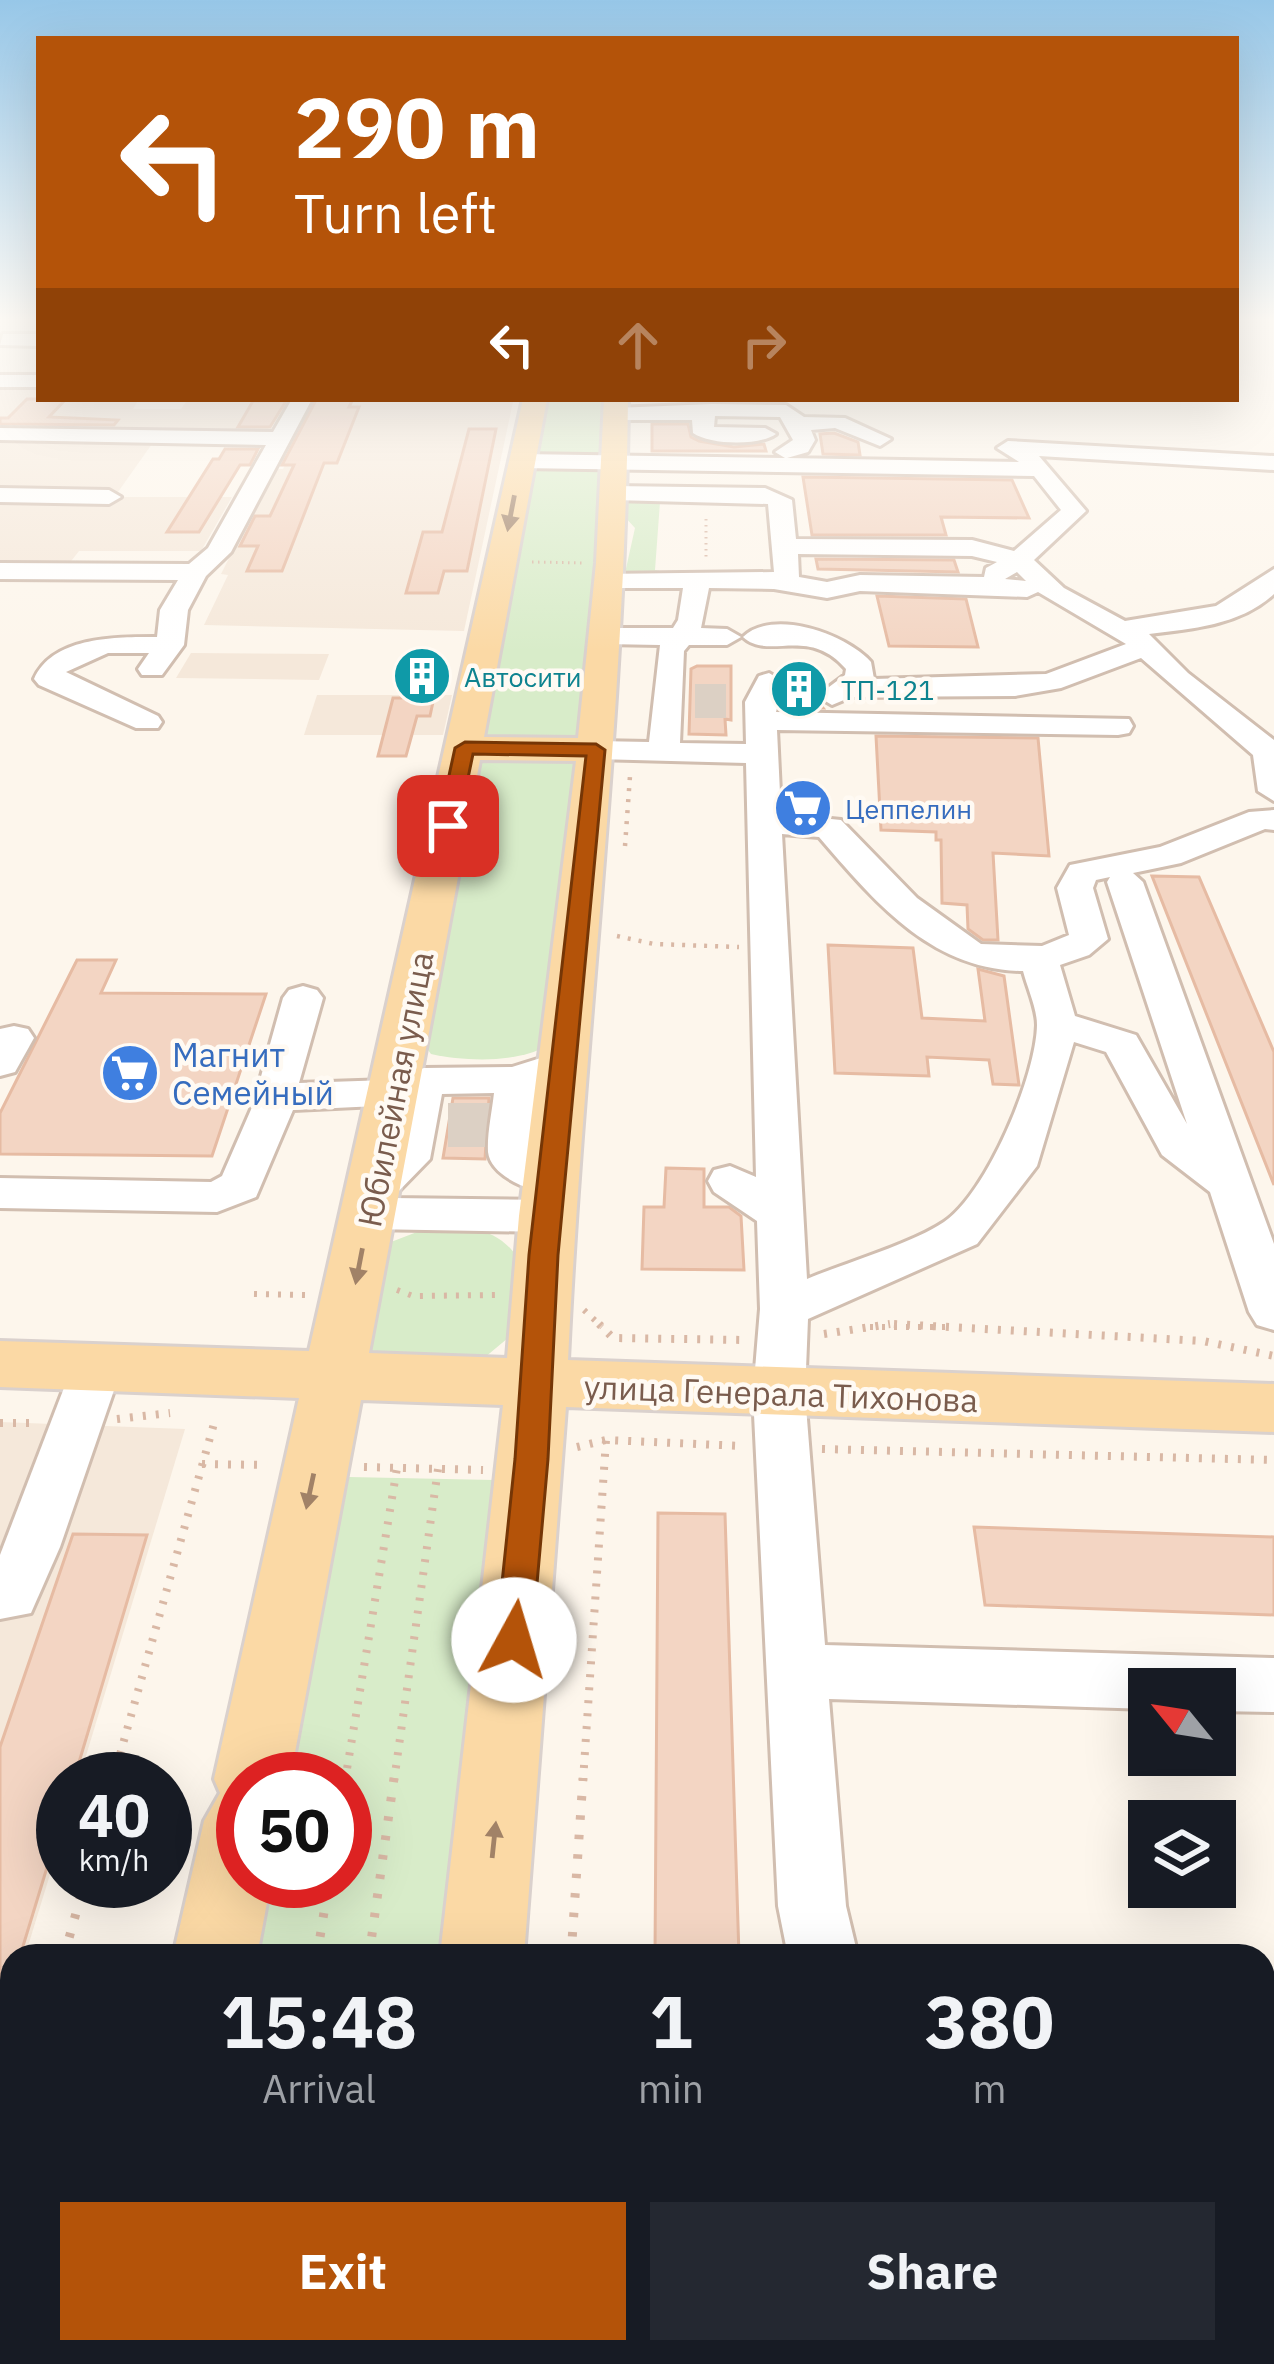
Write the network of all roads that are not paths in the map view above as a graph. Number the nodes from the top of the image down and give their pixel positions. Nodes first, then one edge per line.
1 (286, 432) edge
2 (527, 432) edge
3 (615, 432) edge
4 (704, 432) edge
5 (0, 434) edge
6 (796, 438) junction
7 (283, 439) junction
8 (890, 440) dead end
9 (957, 443) dead end
10 (1274, 443) edge
11 (1016, 448) junction
12 (1186, 459) junction
13 (521, 461) junction
14 (1274, 463) edge
15 (740, 464) junction
16 (1040, 469) junction
17 (614, 478) junction
18 (0, 495) edge
19 (109, 496) dead end
20 (783, 536) junction
21 (972, 548) junction
22 (1019, 560) junction
23 (0, 571) edge
24 (195, 572) junction
25 (602, 572) junction
26 (1274, 577) edge
27 (691, 578) junction
28 (774, 581) junction
29 (980, 584) junction
30 (1055, 594) junction
31 (605, 636) junction
32 (682, 636) junction
33 (1132, 639) junction
34 (1051, 682) junction
35 (844, 688) junction
36 (742, 710) junction
37 (147, 722) dead end
38 (465, 748) junction
39 (596, 750) junction
40 (1272, 750) edge
41 (664, 752) junction
42 (1274, 791) edge
43 (1274, 820) edge
44 (764, 823) junction
45 (1125, 882) dead end
46 (1039, 960) junction
47 (303, 998) dead end
48 (1057, 1023) junction
49 (563, 1064) junction
50 (516, 1081) junction
51 (272, 1102) junction
52 (420, 1106) junction
53 (730, 1181) dead end
54 (1231, 1185) junction
55 (0, 1192) edge
56 (549, 1199) junction
57 (372, 1201) junction
58 (779, 1214) junction
59 (1274, 1312) edge
60 (0, 1364) edge
61 (97, 1367) junction
62 (782, 1373) junction
63 (334, 1377) junction
64 (535, 1384) junction
65 (1274, 1408) edge
66 (16, 1579) edge
67 (797, 1671) junction
68 (1274, 1685) edge
69 (258, 1752) edge
70 (225, 1908) edge
71 (217, 1944) edge
72 (483, 1944) edge
73 (820, 1944) edge

1 - 7 street
2 - 13 main road, Юбилейная улица
3 - 17 main road
4 - 6 street
5 - 7 street
6 - 8 street
6 - 15 street
7 - 24 street
9 - 11 street
10 - 12 street
11 - 12 street
11 - 16 street
12 - 14 street
13 - 17 street
13 -> 38 main road, Юбилейная улица
15 - 16 street
15 - 17 street
16 - 22 street
17 - 20 street
17 - 25 main road
18 - 19 street
20 - 21 street
20 - 28 street
21 - 22 street
21 - 29 street
22 - 29 street
22 - 30 street
23 - 24 street
24 - 37 street
25 - 27 street
25 - 31 main road
26 - 33 street
27 - 28 street
27 - 32 street
28 - 29 street
29 - 30 street
30 - 33 street
31 - 32 street
31 - 39 main road
32 - 35 street
32 - 36 street
33 - 34 street
33 - 40 street
34 - 35 street
34 - 36 street
35 - 36 street
36 - 41 street
36 - 41 street
36 - 44 street
38 - 39 main road
38 - 52 main road, Юбилейная улица
39 - 41 street
39 - 49 main road
40 - 42 street
43 - 46 street
44 - 46 street
44 - 58 street
45 - 54 street
46 - 48 street
47 - 51 street
48 - 54 street
48 - 62 street
49 - 50 street
49 - 56 main road
50 - 52 street
50 - 56 street
51 - 52 street
51 - 55 street
52 - 57 street
53 - 58 street
54 - 59 street
56 - 57 street
56 - 64 main road
57 -> 63 main road, Юбилейная улица
58 - 62 street
60 - 61 main road, улица Генерала Тихонова
61 - 63 main road, улица Генерала Тихонова
61 - 66 street
62 - 64 main road, улица Генерала Тихонова
62 - 65 main road, улица Генерала Тихонова
62 - 67 street
63 - 64 main road, улица Генерала Тихонова
63 -> 69 main road, Юбилейная улица
72 -> 64 main road
67 - 68 street
67 - 73 street
70 - 71 main road

